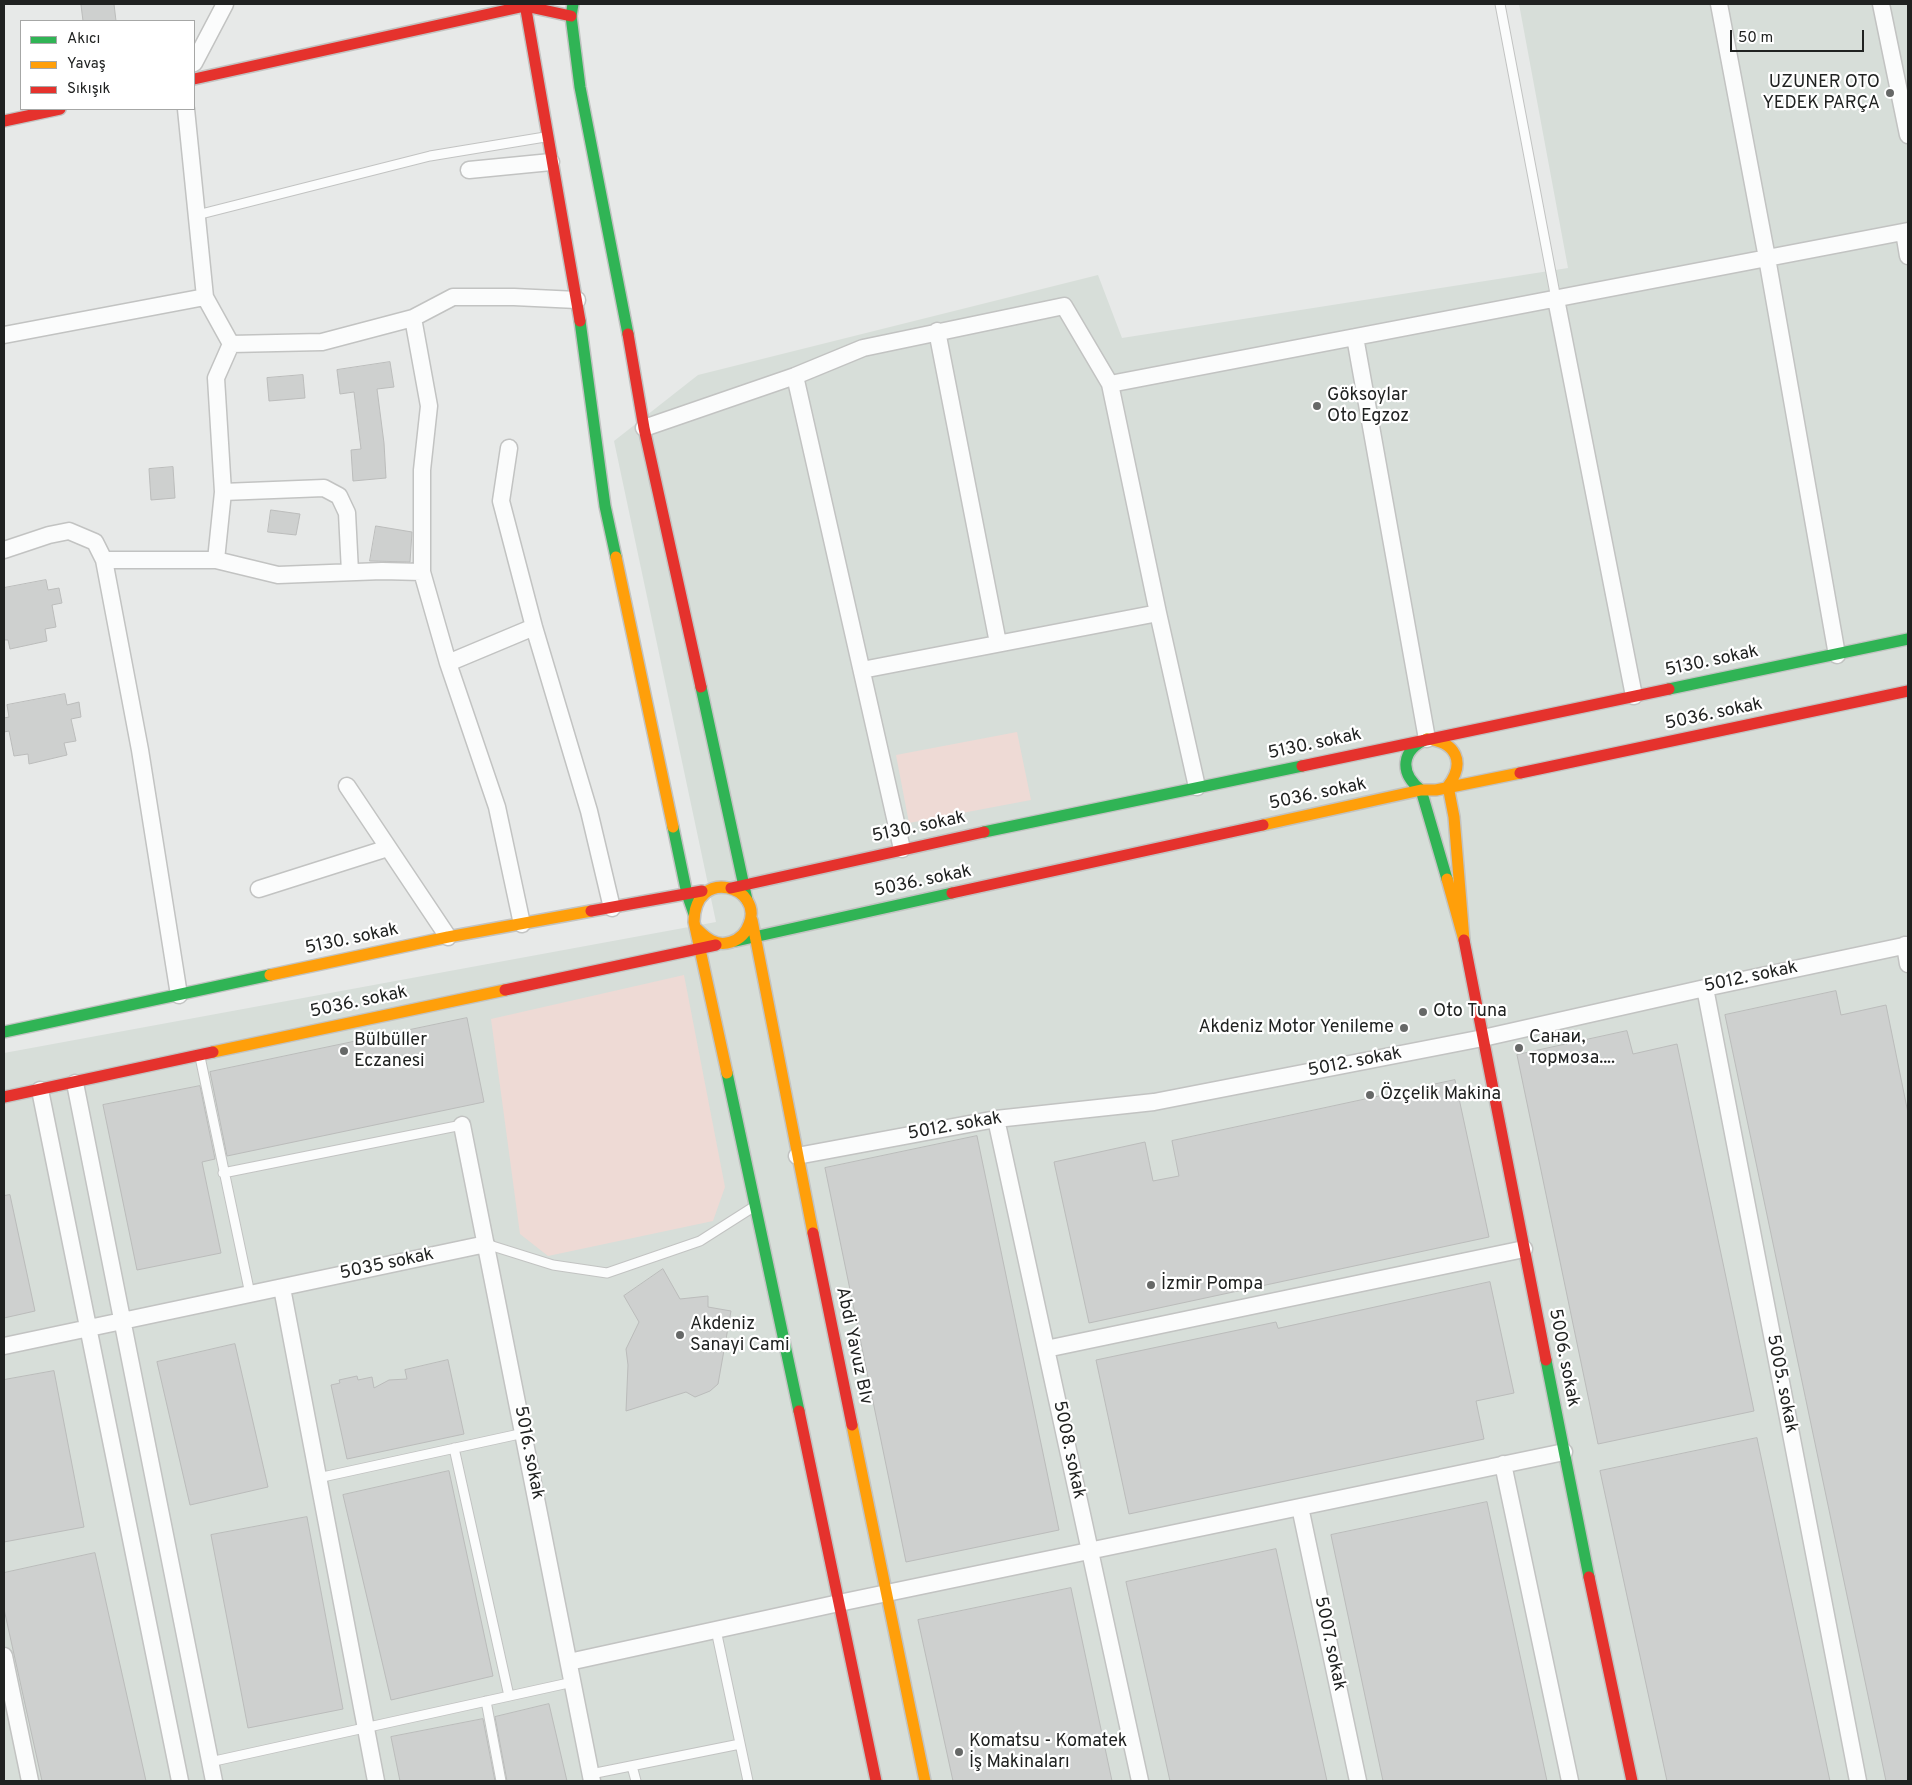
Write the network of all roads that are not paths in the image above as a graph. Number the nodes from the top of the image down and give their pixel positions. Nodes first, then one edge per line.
1 (225, 4) edge
2 (573, 4) edge
3 (1500, 4) edge
4 (1719, 4) edge
5 (1881, 4) edge
6 (525, 5) edge
7 (571, 16) junction
8 (195, 61) edge
9 (195, 79) edge
10 (55, 110) edge
11 (186, 110) edge
12 (4, 121) edge
13 (1908, 135) edge
14 (546, 136) junction
15 (551, 162) junction
16 (469, 170) dead end
17 (197, 214) junction
18 (1906, 232) edge
19 (1908, 256) edge
20 (1767, 258) junction
21 (205, 297) junction
22 (1556, 299) junction
23 (577, 300) junction
24 (413, 318) junction
25 (937, 331) junction
26 (4, 336) edge
27 (1355, 337) junction
28 (231, 344) junction
29 (795, 376) junction
30 (1110, 384) junction
31 (644, 428) junction
32 (509, 448) dead end
33 (223, 492) junction
34 (4, 550) edge
35 (104, 560) junction
36 (216, 560) junction
37 (350, 572) junction
38 (422, 572) junction
39 (1158, 613) junction
40 (534, 627) junction
41 (1908, 639) edge
42 (998, 644) junction
43 (1837, 654) junction
44 (448, 663) junction
45 (862, 670) junction
46 (1908, 692) edge
47 (1634, 696) junction
48 (1427, 739) junction
49 (347, 786) dead end
50 (1448, 786) junction
51 (1197, 787) junction
52 (1421, 790) junction
53 (388, 848) junction
54 (902, 849) junction
55 (744, 885) junction
56 (730, 888) junction
57 (259, 889) dead end
58 (709, 890) junction
59 (687, 894) junction
60 (748, 902) junction
61 (612, 908) junction
62 (694, 914) junction
63 (751, 916) junction
64 (522, 924) junction
65 (697, 929) junction
66 (755, 936) junction
67 (448, 937) junction
68 (1464, 940) junction
69 (736, 941) junction
70 (721, 944) junction
71 (1906, 945) edge
72 (701, 948) junction
73 (1908, 964) edge
74 (1705, 988) junction
75 (179, 995) junction
76 (4, 1032) edge
77 (1483, 1038) junction
78 (199, 1055) junction
79 (74, 1082) junction
80 (40, 1090) junction
81 (4, 1097) edge
82 (996, 1119) junction
83 (462, 1125) joint
84 (797, 1156) junction
85 (223, 1173) junction
86 (756, 1205) junction
87 (486, 1244) junction
88 (1524, 1249) junction
89 (282, 1288) junction
90 (250, 1294) junction
91 (122, 1321) junction
92 (88, 1328) junction
93 (4, 1346) edge
94 (1046, 1349) junction
95 (524, 1433) junction
96 (454, 1448) junction
97 (1564, 1452) junction
98 (1503, 1464) junction
99 (318, 1478) junction
100 (1300, 1507) junction
101 (1090, 1551) junction
102 (886, 1594) junction
103 (839, 1603) junction
104 (716, 1630) junction
105 (4, 1656) edge
106 (569, 1662) junction
107 (573, 1682) junction
108 (508, 1696) junction
109 (486, 1701) junction
110 (366, 1728) junction
111 (740, 1744) junction
112 (210, 1762) junction
113 (632, 1766) junction
114 (592, 1778) edge
115 (30, 1781) edge
116 (180, 1781) edge
117 (214, 1781) edge
118 (376, 1781) edge
119 (501, 1781) edge
120 (636, 1781) edge
121 (748, 1781) edge
122 (876, 1781) edge
123 (925, 1781) edge
124 (1140, 1781) edge
125 (1358, 1781) edge
126 (1570, 1781) edge
127 (1632, 1781) edge
128 (1858, 1781) edge

1 - 8 street
2 - 7 main road
3 - 22 lane
4 - 20 street
5 - 13 street
6 - 7 main road
6 - 9 main road
6 - 14 main road
7 - 31 main road
10 - 12 main road
11 - 17 street
14 - 15 main road
14 - 17 lane
15 - 16 street
15 - 23 main road
17 - 21 street
18 - 19 street
18 - 20 street
20 - 22 street
20 - 43 street
21 - 26 street
21 - 28 street
22 - 27 street
22 - 47 street
23 - 24 street
23 - 59 main road
24 - 28 street
24 - 38 street
25 - 29 street
25 - 30 street
25 - 42 street
27 - 30 street
27 - 48 street
28 - 33 street
29 - 31 street
29 - 45 street
30 - 39 street
31 - 55 main road
32 - 40 street
33 - 36 street
33 - 37 street
34 - 35 street
35 - 36 street
35 - 75 street
36 - 37 street
37 - 38 street
38 - 44 street
39 - 42 street
39 - 51 street
40 - 44 street
40 - 61 street
41 - 43 main road, 5130. sokak
42 - 45 street
43 - 47 main road, 5130. sokak
44 - 64 street
45 - 54 street
46 - 50 main road, 5036. sokak
47 - 48 main road, 5130. sokak
48 - 50 main road
48 - 51 main road, 5130. sokak
48 - 52 main road
49 - 53 street
50 - 52 main road, 5036. sokak
50 - 68 main road
51 - 54 main road, 5130. sokak
52 - 66 main road, 5036. sokak
52 - 68 main road
53 - 57 street
53 - 67 street
54 - 55 main road, 5130. sokak
55 - 56 main road, 5130. sokak
55 - 60 main road
56 - 58 main road
56 - 60 main road
58 - 59 main road, 5130. sokak
58 - 62 main road
59 - 61 main road, 5130. sokak
59 - 62 main road
60 - 63 main road
61 - 64 main road, 5130. sokak
62 - 65 main road
63 - 66 main road, Abdi Yavuz Blv
63 - 69 main road
64 - 67 main road, 5130. sokak
65 - 70 main road
65 - 72 main road
66 - 69 main road, 5036. sokak
66 - 84 main road, Abdi Yavuz Blv
67 - 75 main road, 5130. sokak
68 - 77 main road, 5006. sokak
69 - 70 main road
70 - 72 main road, 5036. sokak
71 - 73 street
71 - 74 street, 5012. sokak
72 - 78 main road, 5036. sokak
72 - 86 main road
74 - 77 street, 5012. sokak
74 - 128 street, 5005. sokak
75 - 76 main road, 5130. sokak
77 - 82 street, 5012. sokak
77 - 88 main road, 5006. sokak
78 - 79 main road, 5036. sokak
78 - 85 lane
79 - 80 main road, 5036. sokak
79 - 91 street
80 - 81 main road, 5036. sokak
80 - 92 street
82 - 84 street, 5012. sokak
82 - 94 street, 5008. sokak
83 - 85 lane
83 - 87 street, 5016. sokak
84 - 102 main road, Abdi Yavuz Blv
85 - 90 lane
86 - 87 lane, 5035 sokak
86 - 103 main road
87 - 89 street, 5035 sokak
87 - 95 street, 5016. sokak
88 - 94 street
88 - 97 main road, 5006. sokak
89 - 90 street, 5035 sokak
89 - 99 street
90 - 91 street, 5035 sokak
91 - 92 street, 5035 sokak
91 - 112 street
92 - 93 street, 5035 sokak
92 - 116 street
94 - 101 street, 5008. sokak
95 - 96 lane
95 - 106 street, 5016. sokak
96 - 99 lane
96 - 108 lane
97 - 98 street
97 - 127 main road, 5006. sokak
98 - 100 street
98 - 126 street
99 - 110 street
100 - 101 street
100 - 125 street, 5007. sokak
101 - 102 street
101 - 124 street, 5008. sokak
102 - 103 street
102 - 123 main road, Abdi Yavuz Blv
103 - 104 street
103 - 122 main road
104 - 106 street
104 - 111 lane
105 - 115 street
106 - 107 street, 5016. sokak
107 - 108 lane
107 - 114 street, 5016. sokak
108 - 109 lane
109 - 110 lane
109 - 119 lane
110 - 112 lane
110 - 118 street
111 - 113 lane
111 - 121 lane
112 - 117 street
113 - 114 lane
113 - 120 lane

